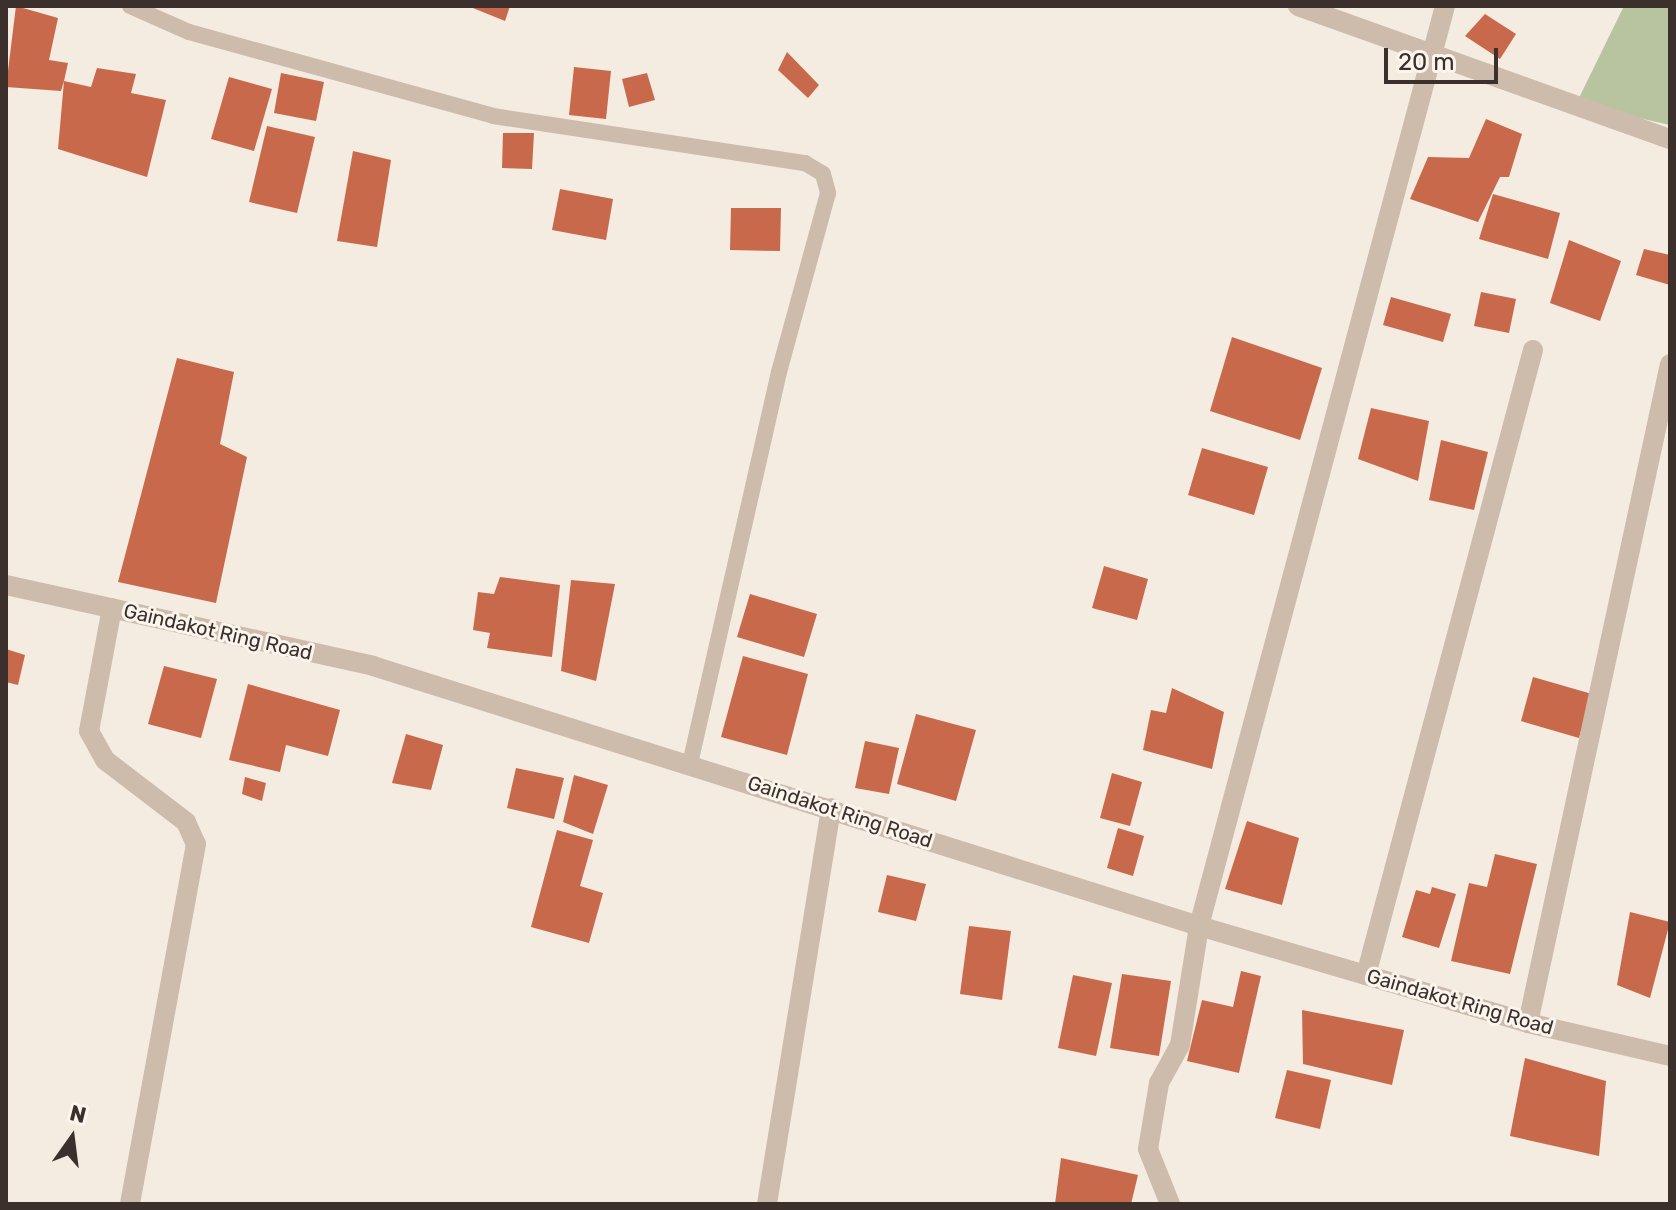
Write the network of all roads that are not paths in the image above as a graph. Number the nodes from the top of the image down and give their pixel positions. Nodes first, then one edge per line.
1 (130, 6) edge
2 (1298, 6) edge
3 (1445, 6) edge
4 (1432, 50) junction
5 (1670, 139) edge
6 (1533, 350) dead end
7 (1670, 364) edge
8 (6, 585) edge
9 (112, 608) junction
10 (690, 763) junction
11 (831, 808) junction
12 (1199, 926) junction
13 (1366, 975) junction
14 (1528, 1023) junction
15 (1670, 1056) edge
16 (130, 1204) edge
17 (767, 1204) edge
18 (1170, 1204) edge

1 - 10 lane
2 - 4 street
3 - 4 street
4 - 5 street
4 - 12 street
6 - 13 street
7 - 14 street
8 - 9 street, Gaindakot Ring Road
9 - 10 street, Gaindakot Ring Road
9 - 16 street
10 - 11 street, Gaindakot Ring Road
11 - 12 street, Gaindakot Ring Road
11 - 17 street
12 - 13 street, Gaindakot Ring Road
12 - 18 street
13 - 14 street, Gaindakot Ring Road
14 - 15 street, Gaindakot Ring Road

